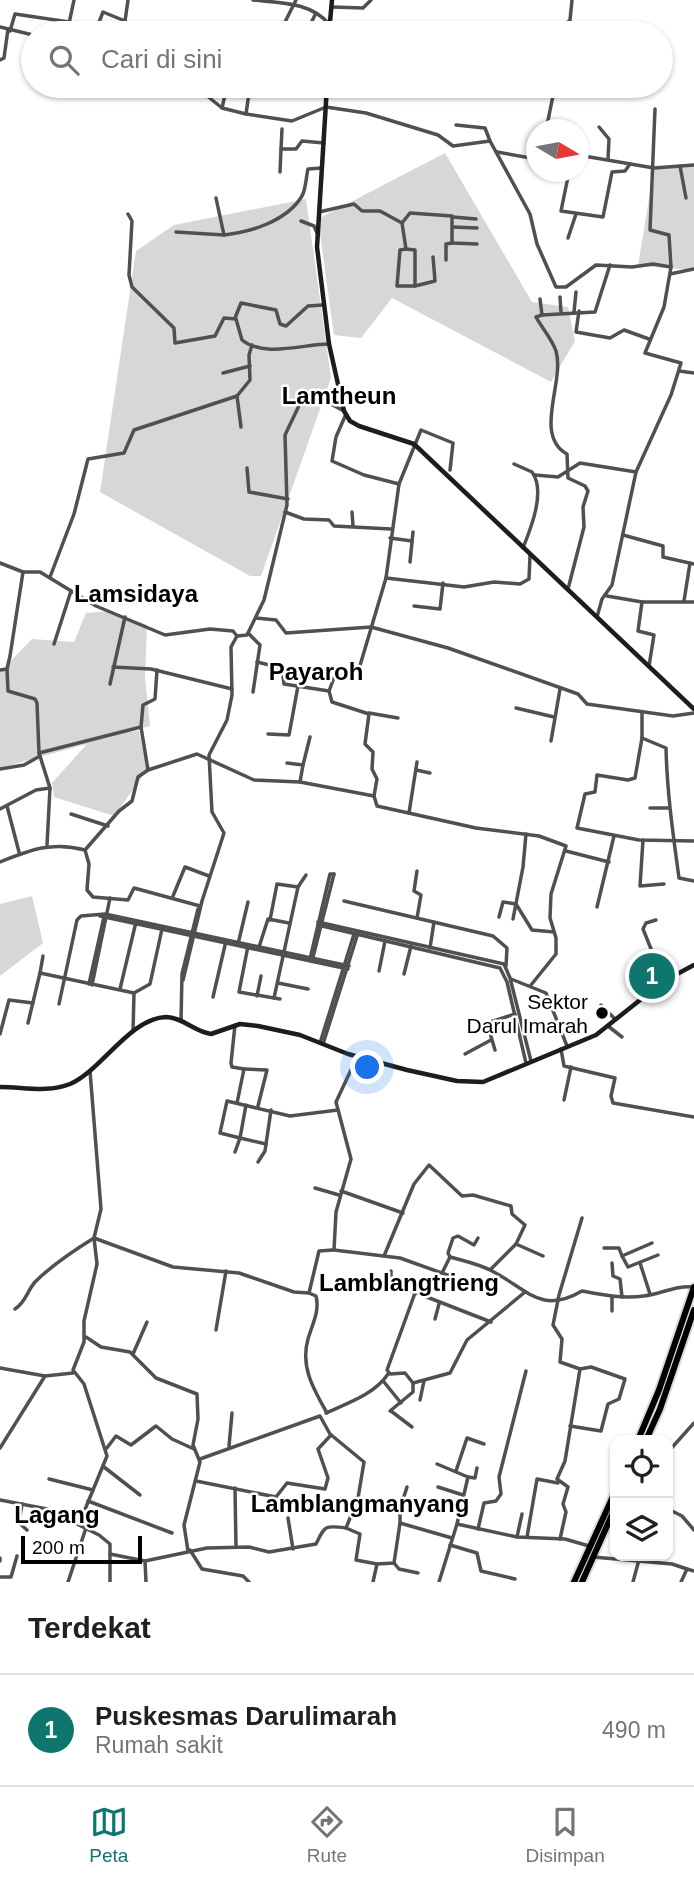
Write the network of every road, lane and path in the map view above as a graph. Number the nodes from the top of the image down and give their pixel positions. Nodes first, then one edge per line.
1 (74, 0) edge
2 (128, 0) edge
3 (253, 0) edge
4 (332, 0) edge
5 (371, 0) edge
6 (572, 0) edge
7 (295, 2) edge
8 (332, 7) junction
9 (316, 13) junction
10 (53, 21) edge
11 (70, 21) edge
12 (100, 21) edge
13 (125, 21) joint
14 (286, 21) edge
15 (312, 21) edge
16 (325, 21) edge
17 (330, 21) edge
18 (569, 21) edge
19 (0, 27) edge
20 (9, 30) junction
21 (21, 32) edge
22 (0, 60) edge
23 (210, 98) edge
24 (224, 98) edge
25 (248, 98) edge
26 (326, 98) edge
27 (553, 98) edge
28 (326, 107) junction
29 (222, 108) junction
30 (655, 109) dead end
31 (246, 114) junction
32 (549, 119) edge
33 (456, 125) dead end
34 (599, 127) dead end
35 (282, 129) dead end
36 (490, 141) junction
37 (324, 143) junction
38 (281, 149) junction
39 (497, 152) junction
40 (589, 156) edge
41 (526, 157) edge
42 (608, 159) junction
43 (629, 164) junction
44 (694, 165) edge
45 (680, 166) junction
46 (322, 168) junction
47 (654, 168) junction
48 (280, 172) dead end
49 (567, 182) edge
50 (216, 198) dead end
51 (685, 198) dead end
52 (319, 212) junction
53 (128, 214) dead end
54 (576, 214) junction
55 (453, 217) junction
56 (476, 219) dead end
57 (301, 221) dead end
58 (402, 223) junction
59 (453, 227) junction
60 (477, 228) dead end
61 (176, 232) dead end
62 (317, 233) junction
63 (224, 235) junction
64 (568, 238) dead end
65 (452, 243) junction
66 (477, 244) dead end
67 (406, 249) junction
68 (433, 257) dead end
69 (446, 260) dead end
70 (610, 265) junction
71 (671, 267) junction
72 (694, 269) edge
73 (670, 274) junction
74 (415, 286) junction
75 (576, 292) dead end
76 (560, 298) dead end
77 (540, 299) dead end
78 (323, 305) junction
79 (577, 312) junction
80 (561, 313) junction
81 (542, 315) junction
82 (235, 318) junction
83 (650, 340) junction
84 (329, 344) junction
85 (252, 345) junction
86 (250, 366) junction
87 (679, 371) junction
88 (223, 373) dead end
89 (694, 373) edge
90 (237, 396) junction
91 (345, 413) junction
92 (242, 427) dead end
93 (414, 444) junction
94 (514, 464) dead end
95 (247, 468) dead end
96 (568, 469) junction
97 (450, 470) dead end
98 (636, 472) junction
99 (535, 475) junction
100 (399, 484) junction
101 (288, 499) junction
102 (285, 512) junction
103 (352, 512) dead end
104 (353, 526) junction
105 (391, 529) junction
106 (413, 532) dead end
107 (623, 534) junction
108 (390, 538) junction
109 (412, 541) junction
110 (523, 548) junction
111 (530, 555) junction
112 (410, 562) dead end
113 (0, 563) edge
114 (692, 564) edge
115 (23, 572) junction
116 (50, 577) junction
117 (386, 578) junction
118 (443, 583) junction
119 (568, 589) junction
120 (71, 591) junction
121 (607, 596) junction
122 (684, 601) junction
123 (642, 602) junction
124 (694, 603) edge
125 (414, 606) dead end
126 (125, 617) junction
127 (597, 617) junction
128 (256, 618) junction
129 (371, 627) junction
130 (247, 635) junction
131 (237, 636) junction
132 (54, 644) dead end
133 (257, 662) junction
134 (649, 666) junction
135 (113, 667) junction
136 (7, 669) junction
137 (0, 670) edge
138 (157, 670) junction
139 (110, 684) dead end
140 (298, 686) junction
141 (232, 689) junction
142 (560, 689) junction
143 (329, 691) junction
144 (253, 692) dead end
145 (516, 708) dead end
146 (694, 709) edge
147 (642, 712) junction
148 (367, 713) junction
149 (554, 717) junction
150 (398, 718) dead end
151 (141, 727) junction
152 (268, 734) dead end
153 (310, 737) dead end
154 (642, 738) junction
155 (551, 741) dead end
156 (39, 754) junction
157 (210, 759) junction
158 (417, 762) dead end
159 (287, 763) dead end
160 (303, 765) junction
161 (0, 768) edge
162 (148, 770) junction
163 (416, 770) junction
164 (430, 773) dead end
165 (300, 782) junction
166 (50, 788) junction
167 (374, 796) junction
168 (7, 806) junction
169 (650, 808) dead end
170 (668, 808) junction
171 (0, 809) edge
172 (409, 813) junction
173 (71, 814) dead end
174 (108, 825) junction
175 (526, 834) junction
176 (614, 836) junction
177 (643, 839) junction
178 (674, 841) junction
179 (694, 841) edge
180 (47, 845) junction
181 (85, 850) junction
182 (564, 850) junction
183 (19, 852) junction
184 (0, 862) edge
185 (609, 862) junction
186 (418, 871) dead end
187 (306, 875) dead end
188 (209, 876) junction
189 (694, 881) edge
190 (664, 884) dead end
191 (298, 887) junction
192 (173, 897) junction
193 (110, 898) junction
194 (344, 901) dead end
195 (248, 902) dead end
196 (516, 904) junction
197 (597, 907) dead end
198 (200, 909) junction
199 (105, 916) junction
200 (499, 917) dead end
201 (417, 918) junction
202 (513, 919) dead end
203 (271, 920) junction
204 (656, 920) dead end
205 (136, 922) junction
206 (434, 922) junction
207 (289, 923) junction
208 (320, 924) junction
209 (163, 927) junction
210 (356, 932) junction
211 (554, 932) junction
212 (193, 933) junction
213 (226, 941) junction
214 (385, 941) junction
215 (238, 944) junction
216 (248, 946) junction
217 (411, 946) junction
218 (259, 949) junction
219 (430, 949) junction
220 (282, 953) junction
221 (43, 956) dead end
222 (311, 960) junction
223 (694, 965) edge
224 (506, 966) junction
225 (347, 967) junction
226 (379, 971) dead end
227 (40, 974) junction
228 (404, 974) dead end
229 (261, 976) dead end
230 (65, 977) junction
231 (508, 978) junction
232 (664, 981) junction
233 (278, 983) junction
234 (91, 984) junction
235 (531, 985) junction
236 (120, 989) junction
237 (308, 989) dead end
238 (134, 993) junction
239 (257, 996) junction
240 (213, 997) dead end
241 (274, 998) junction
242 (280, 999) dead end
243 (33, 1003) junction
244 (59, 1004) dead end
245 (601, 1005) dead end
246 (515, 1014) junction
247 (615, 1019) junction
248 (181, 1021) junction
249 (28, 1023) dead end
250 (235, 1025) junction
251 (608, 1026) junction
252 (133, 1033) junction
253 (0, 1034) edge
254 (622, 1037) dead end
255 (491, 1040) junction
256 (321, 1044) junction
257 (567, 1046) junction
258 (561, 1049) junction
259 (495, 1050) dead end
260 (466, 1054) dead end
261 (357, 1057) junction
262 (528, 1062) junction
263 (571, 1067) junction
264 (244, 1069) junction
265 (90, 1071) junction
266 (0, 1087) edge
267 (564, 1100) dead end
268 (237, 1103) junction
269 (246, 1105) junction
270 (258, 1107) junction
271 (271, 1110) junction
272 (338, 1110) junction
273 (694, 1117) edge
274 (240, 1138) junction
275 (266, 1144) junction
276 (235, 1152) dead end
277 (258, 1162) dead end
278 (315, 1188) dead end
279 (340, 1193) junction
280 (403, 1213) junction
281 (582, 1218) dead end
282 (94, 1238) junction
283 (478, 1238) dead end
284 (652, 1243) dead end
285 (516, 1244) junction
286 (604, 1248) dead end
287 (334, 1250) junction
288 (658, 1255) dead end
289 (384, 1256) junction
290 (543, 1256) dead end
291 (622, 1256) junction
292 (450, 1257) junction
293 (612, 1263) dead end
294 (640, 1263) junction
295 (490, 1270) junction
296 (226, 1271) junction
297 (391, 1271) dead end
298 (442, 1274) junction
299 (453, 1277) dead end
300 (694, 1287) edge
301 (525, 1292) junction
302 (309, 1293) junction
303 (415, 1293) junction
304 (650, 1295) junction
305 (612, 1297) junction
306 (622, 1297) junction
307 (557, 1301) junction
308 (439, 1304) junction
309 (15, 1309) dead end
310 (694, 1310) edge
311 (612, 1311) dead end
312 (435, 1319) dead end
313 (147, 1322) dead end
314 (491, 1322) junction
315 (216, 1330) dead end
316 (690, 1334) edge
317 (85, 1336) junction
318 (133, 1354) junction
319 (0, 1368) edge
320 (580, 1369) junction
321 (526, 1371) dead end
322 (73, 1373) junction
323 (388, 1374) junction
324 (45, 1376) junction
325 (424, 1380) junction
326 (384, 1382) junction
327 (413, 1383) junction
328 (420, 1400) dead end
329 (401, 1403) junction
330 (232, 1413) dead end
331 (327, 1413) junction
332 (322, 1417) junction
333 (694, 1423) edge
334 (570, 1426) junction
335 (412, 1427) dead end
336 (331, 1435) junction
337 (640, 1435) edge
338 (648, 1435) edge
339 (484, 1444) dead end
340 (673, 1446) edge
341 (229, 1447) junction
342 (0, 1448) edge
343 (106, 1449) junction
344 (194, 1449) junction
345 (200, 1459) junction
346 (438, 1464) dead end
347 (104, 1467) junction
348 (477, 1468) dead end
349 (456, 1471) junction
350 (468, 1477) junction
351 (49, 1479) dead end
352 (197, 1481) junction
353 (558, 1483) junction
354 (407, 1487) dead end
355 (235, 1488) junction
356 (438, 1488) dead end
357 (93, 1490) junction
358 (463, 1494) junction
359 (140, 1495) dead end
360 (358, 1497) junction
361 (612, 1498) edge
362 (0, 1500) edge
363 (88, 1501) junction
364 (22, 1504) junction
365 (400, 1509) junction
366 (673, 1512) edge
367 (522, 1514) dead end
368 (289, 1518) dead end
369 (610, 1519) edge
370 (400, 1523) junction
371 (79, 1524) junction
372 (457, 1524) junction
373 (86, 1528) junction
374 (346, 1528) junction
375 (478, 1529) junction
376 (27, 1530) dead end
377 (694, 1530) edge
378 (172, 1533) dead end
379 (517, 1537) junction
380 (527, 1537) junction
381 (452, 1538) junction
382 (561, 1539) junction
383 (450, 1545) junction
384 (236, 1547) junction
385 (591, 1547) junction
386 (293, 1549) junction
387 (189, 1550) junction
388 (110, 1554) junction
389 (17, 1556) dead end
390 (593, 1557) junction
391 (610, 1557) edge
392 (145, 1561) junction
393 (639, 1561) edge
394 (653, 1561) edge
395 (394, 1563) junction
396 (377, 1564) junction
397 (687, 1569) junction
398 (694, 1571) edge
399 (418, 1573) dead end
400 (0, 1577) edge
401 (515, 1579) dead end
402 (373, 1581) edge
403 (68, 1582) edge
404 (110, 1582) edge
405 (146, 1582) edge
406 (249, 1582) edge
407 (382, 1582) edge
408 (439, 1582) edge
409 (574, 1582) edge
410 (582, 1582) edge
411 (633, 1582) edge
412 (681, 1582) edge

1 - 11 street
2 - 13 street
3 - 7 street
4 - 8 street
5 - 8 street
6 - 18 street
7 - 9 street
7 - 14 street
8 - 17 street
9 - 15 street
9 - 16 street
10 - 20 street
12 - 13 street
19 - 20 street
20 - 21 street
20 - 22 street
23 - 29 street
24 - 29 street
25 - 31 street
26 - 28 street
27 - 32 street
28 - 31 street
28 - 36 street
28 - 37 street
29 - 31 street
30 - 47 street
33 - 36 street
34 - 42 street
35 - 38 street
36 - 39 street
37 - 38 street
37 - 46 street
38 - 48 street
39 - 41 street
39 - 70 street
40 - 42 street
42 - 43 street
43 - 47 street
43 - 54 street
44 - 45 street
45 - 47 street
45 - 51 street
46 - 52 street
46 - 63 street
47 - 71 street
49 - 54 street
50 - 63 street
52 - 58 street
52 - 62 street
53 - 82 street
54 - 64 street
55 - 56 street
55 - 58 street
55 - 59 street
57 - 62 street
58 - 67 street
59 - 60 street
59 - 65 street
61 - 63 street
62 - 78 street
65 - 66 street
65 - 69 street
67 - 74 street
67 - 74 street
68 - 74 street
70 - 71 street
70 - 79 street
71 - 73 street
72 - 73 street
73 - 83 street
75 - 79 street
76 - 80 street
77 - 81 street
78 - 82 street
78 - 84 street
79 - 80 street
79 - 83 street
80 - 81 street
81 - 96 street
82 - 85 street
83 - 87 street
84 - 85 street
84 - 91 street
85 - 86 street
86 - 88 street
86 - 90 street
87 - 89 street
87 - 98 street
90 - 92 street
90 - 116 street
91 - 93 street
91 - 100 street
91 - 101 street
93 - 97 street
93 - 100 street
93 - 110 street
94 - 99 street
95 - 101 street
96 - 98 street
96 - 99 street
96 - 119 street
98 - 107 street
99 - 110 street
100 - 105 street
101 - 102 street
102 - 104 street
102 - 128 street
103 - 104 street
104 - 105 street
105 - 108 street
106 - 109 street
107 - 114 street
107 - 121 street
108 - 109 street
108 - 117 street
109 - 112 street
110 - 111 street
111 - 118 street
111 - 119 street
113 - 115 street
114 - 122 street
115 - 116 street
115 - 136 street
116 - 120 street
117 - 118 street
117 - 129 street
118 - 125 street
119 - 127 street
120 - 126 street
120 - 132 street
121 - 123 street
121 - 127 street
122 - 123 street
122 - 124 street
123 - 134 street
126 - 131 street
126 - 135 street
127 - 134 street
128 - 129 street
128 - 130 street
129 - 142 street
129 - 143 street
130 - 131 street
130 - 133 street
131 - 141 street
133 - 140 street
133 - 144 street
134 - 146 street
135 - 138 street
135 - 139 street
136 - 137 street
136 - 156 street
138 - 141 street
138 - 151 street
140 - 143 street
140 - 152 street
141 - 157 street
142 - 147 street
142 - 149 street
143 - 148 street
145 - 149 street
146 - 147 street
147 - 154 street
148 - 150 street
148 - 167 street
149 - 155 street
151 - 156 street
151 - 162 street
153 - 160 street
154 - 170 street
154 - 176 street
156 - 161 street
156 - 166 street
157 - 162 street
157 - 165 street
157 - 188 street
158 - 163 street
159 - 160 street
160 - 165 street
162 - 174 street
163 - 164 street
163 - 172 street
165 - 167 street
166 - 168 street
166 - 180 street
167 - 172 street
168 - 171 street
168 - 183 street
169 - 170 street
170 - 178 street
172 - 175 street
173 - 174 street
174 - 181 street
175 - 182 street
175 - 196 street
176 - 177 street
176 - 185 street
177 - 178 street
177 - 190 street
178 - 179 street
178 - 189 street
180 - 181 street
180 - 183 street
181 - 193 street
182 - 185 street
182 - 211 street
183 - 184 street
185 - 197 street
186 - 201 street
187 - 191 street
188 - 192 street
188 - 198 street
191 - 203 street
191 - 207 street
192 - 193 street
192 - 198 street
193 - 199 street
194 - 201 street
195 - 215 street
196 - 200 street
196 - 202 street
196 - 211 street
198 - 212 street
199 - 205 street
199 - 230 street
199 - 234 street
201 - 206 street
203 - 207 street
203 - 218 street
204 - 232 street
205 - 209 street
205 - 236 street
206 - 219 street
206 - 224 street
207 - 220 street
208 - 208 street
208 - 210 street
208 - 222 street
209 - 212 street
209 - 238 street
210 - 214 street
210 - 219 street
210 - 225 street
211 - 235 street
212 - 213 street
212 - 248 street
213 - 215 street
213 - 240 street
214 - 217 street
214 - 226 street
215 - 216 street
216 - 218 street
216 - 239 street
217 - 219 street
217 - 228 street
218 - 220 street
219 - 224 street
219 - 231 street
220 - 222 street
220 - 233 street
221 - 227 street
222 - 225 street
223 - 232 street
224 - 231 street
225 - 256 street
227 - 230 street
227 - 243 street
229 - 239 street
230 - 234 street
230 - 244 street
231 - 235 street
231 - 246 street
231 - 262 street
232 - 247 street
233 - 237 street
233 - 241 street
234 - 236 street
235 - 257 street
236 - 238 street
238 - 252 street
239 - 241 street
241 - 242 street
243 - 249 street
243 - 253 street
245 - 247 street
246 - 255 street
246 - 262 street
247 - 251 street
248 - 250 street
248 - 252 street
250 - 256 street
250 - 264 street
251 - 254 street
251 - 257 street
252 - 265 street
255 - 259 street
255 - 260 street
256 - 261 street
257 - 258 street
258 - 262 street
258 - 263 street
261 - 262 street
261 - 272 street
263 - 267 street
263 - 273 street
264 - 268 street
264 - 270 street
265 - 266 street
265 - 282 street
268 - 269 street
268 - 274 street
269 - 270 street
269 - 274 street
270 - 271 street
271 - 272 street
271 - 275 street
272 - 279 street
274 - 275 street
274 - 276 street
275 - 277 street
278 - 279 street
279 - 280 street
279 - 287 street
280 - 285 street
280 - 289 street
281 - 307 street
282 - 296 street
282 - 309 street
282 - 317 street
283 - 292 street
284 - 291 street
285 - 290 street
285 - 295 street
286 - 291 street
287 - 289 street
287 - 302 street
288 - 294 street
289 - 298 street
291 - 294 street
292 - 295 street
292 - 298 street
293 - 306 street
294 - 304 street
295 - 301 street
296 - 302 street
296 - 315 street
297 - 303 street
298 - 299 street
300 - 304 street
300 - 337 highway
301 - 307 street
301 - 314 street
302 - 331 street
303 - 308 street
303 - 323 street
304 - 306 street
305 - 306 street
305 - 307 street
305 - 311 street
307 - 320 street
308 - 312 street
308 - 314 street
310 - 316 highway
313 - 318 street
314 - 325 street
316 - 338 highway
317 - 318 street
317 - 322 street
318 - 344 street
319 - 324 street
320 - 334 street
320 - 334 street
321 - 375 street
322 - 324 street
322 - 343 street
323 - 326 street
323 - 327 street
324 - 342 street
325 - 327 street
325 - 328 street
326 - 329 street
326 - 331 street
327 - 329 street
329 - 335 street
330 - 341 street
331 - 332 street
332 - 336 street
332 - 341 street
333 - 340 street
334 - 353 street
336 - 355 street
336 - 360 street
339 - 349 street
341 - 345 street
343 - 344 street
343 - 347 street
344 - 345 street
345 - 352 street
346 - 349 street
347 - 357 street
347 - 359 street
348 - 350 street
349 - 350 street
350 - 358 street
351 - 357 street
352 - 355 street
352 - 387 street
353 - 380 street
353 - 382 street
354 - 365 street
355 - 384 street
356 - 358 street
357 - 363 street
358 - 372 street
360 - 365 street
360 - 374 street
361 - 385 highway
362 - 364 street
363 - 371 street
363 - 378 street
364 - 371 street
364 - 376 street
365 - 370 street
366 - 377 street
367 - 379 street
368 - 386 street
369 - 390 highway
370 - 381 street
370 - 395 street
371 - 373 street
372 - 375 street
372 - 381 street
373 - 388 street
373 - 403 street
374 - 386 street
374 - 396 street
375 - 379 street
379 - 380 street
380 - 382 street
381 - 383 street
382 - 385 street
383 - 401 street
383 - 408 street
384 - 386 street
384 - 387 street
385 - 409 highway
387 - 392 street
387 - 406 street
388 - 392 street
388 - 404 street
389 - 400 street
390 - 391 street
390 - 410 highway
392 - 405 street
393 - 411 street
394 - 397 street
395 - 396 street
395 - 399 street
396 - 402 street
397 - 398 street
397 - 412 street
402 - 407 street

